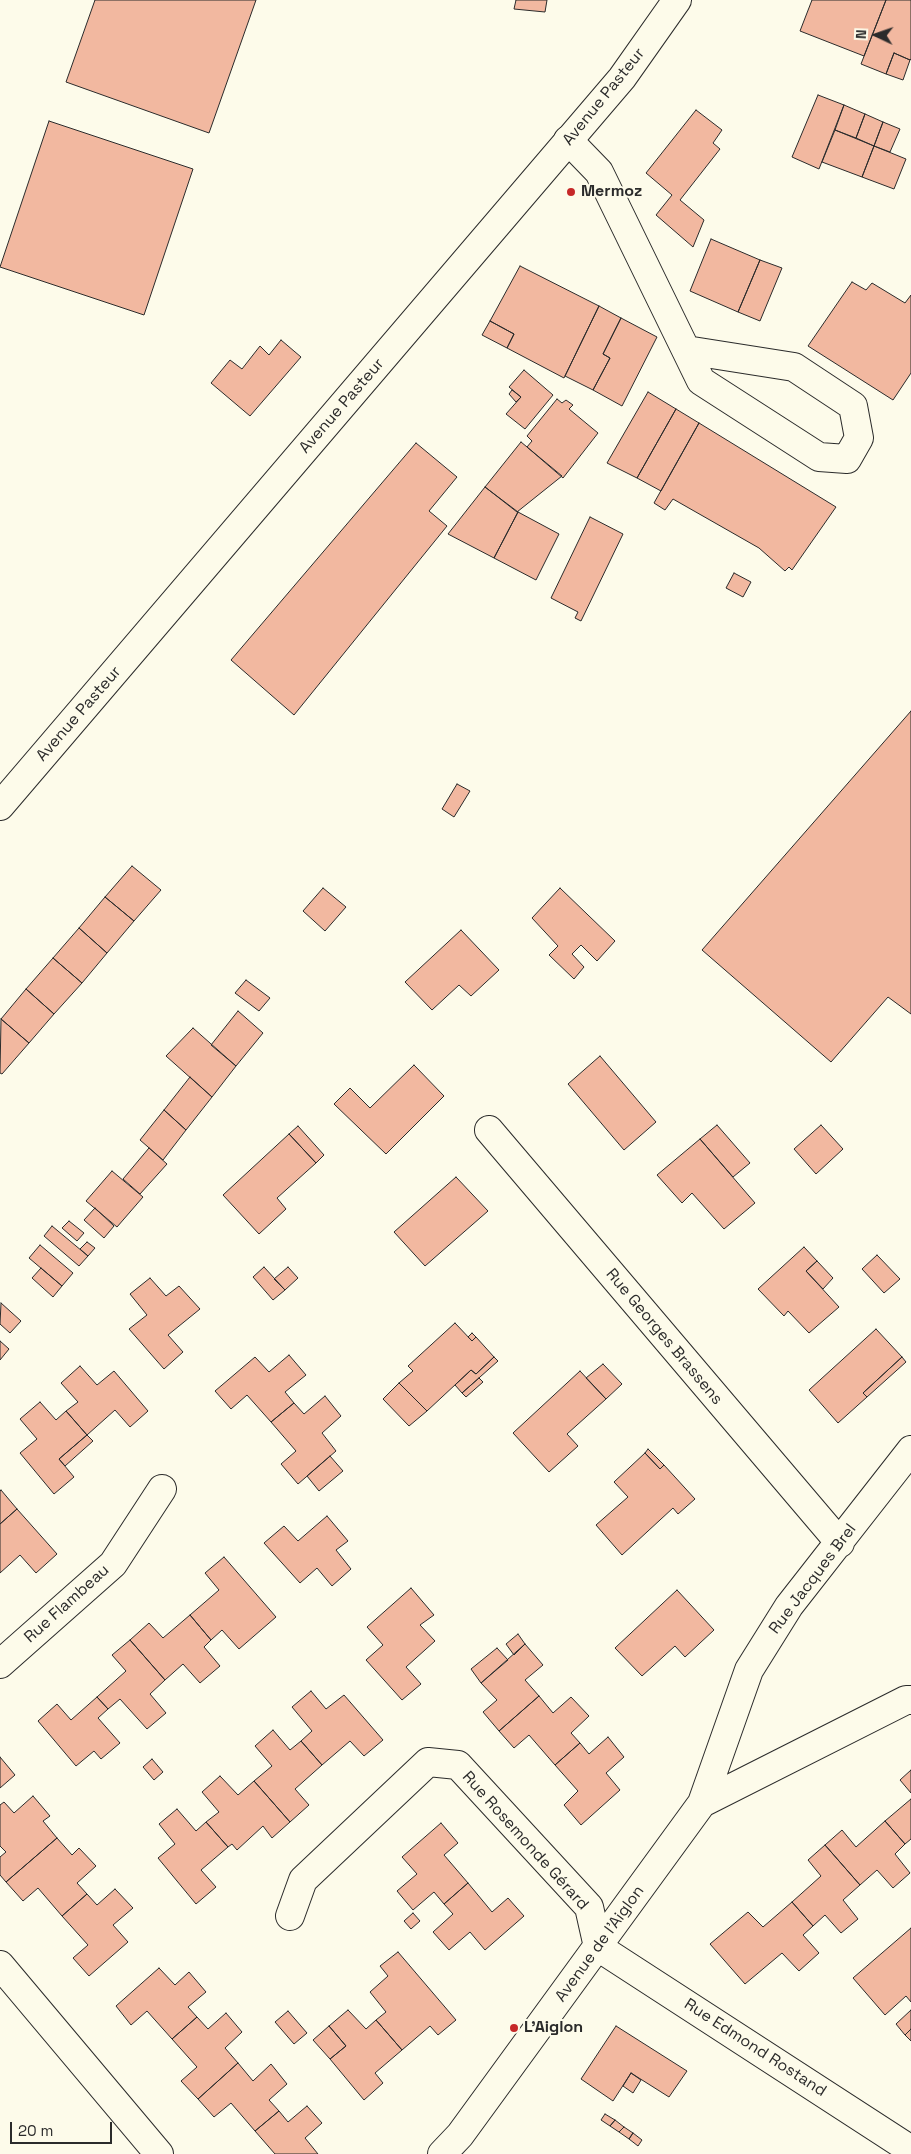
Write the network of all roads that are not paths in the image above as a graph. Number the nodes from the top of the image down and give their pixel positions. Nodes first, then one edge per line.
1 (677, 0) edge
2 (568, 140) junction
3 (686, 350) junction
4 (0, 806) edge
5 (489, 1130) dead end
6 (911, 1450) edge
7 (162, 1489) dead end
8 (840, 1543) junction
9 (0, 1664) edge
10 (911, 1700) edge
11 (702, 1803) junction
12 (290, 1916) dead end
13 (598, 1947) junction
14 (0, 1965) edge
15 (911, 2150) edge
16 (159, 2154) edge
17 (442, 2154) edge

1 - 2 street, Avenue Pasteur
2 - 3 street
2 - 4 street, Avenue Pasteur
3 - 3 street
5 - 8 street, Rue Georges Brassens
6 - 8 street, Rue Jacques Brel
7 - 9 street, Rue Flambeau
8 - 11 street, Rue Jacques Brel
10 - 11 street
11 - 13 street, Avenue de l'Aiglon
12 - 13 street, Rue Rosemonde Gérard
13 - 15 street, Rue Edmond Rostand
13 - 17 street, Avenue de l'Aiglon
14 - 16 street

